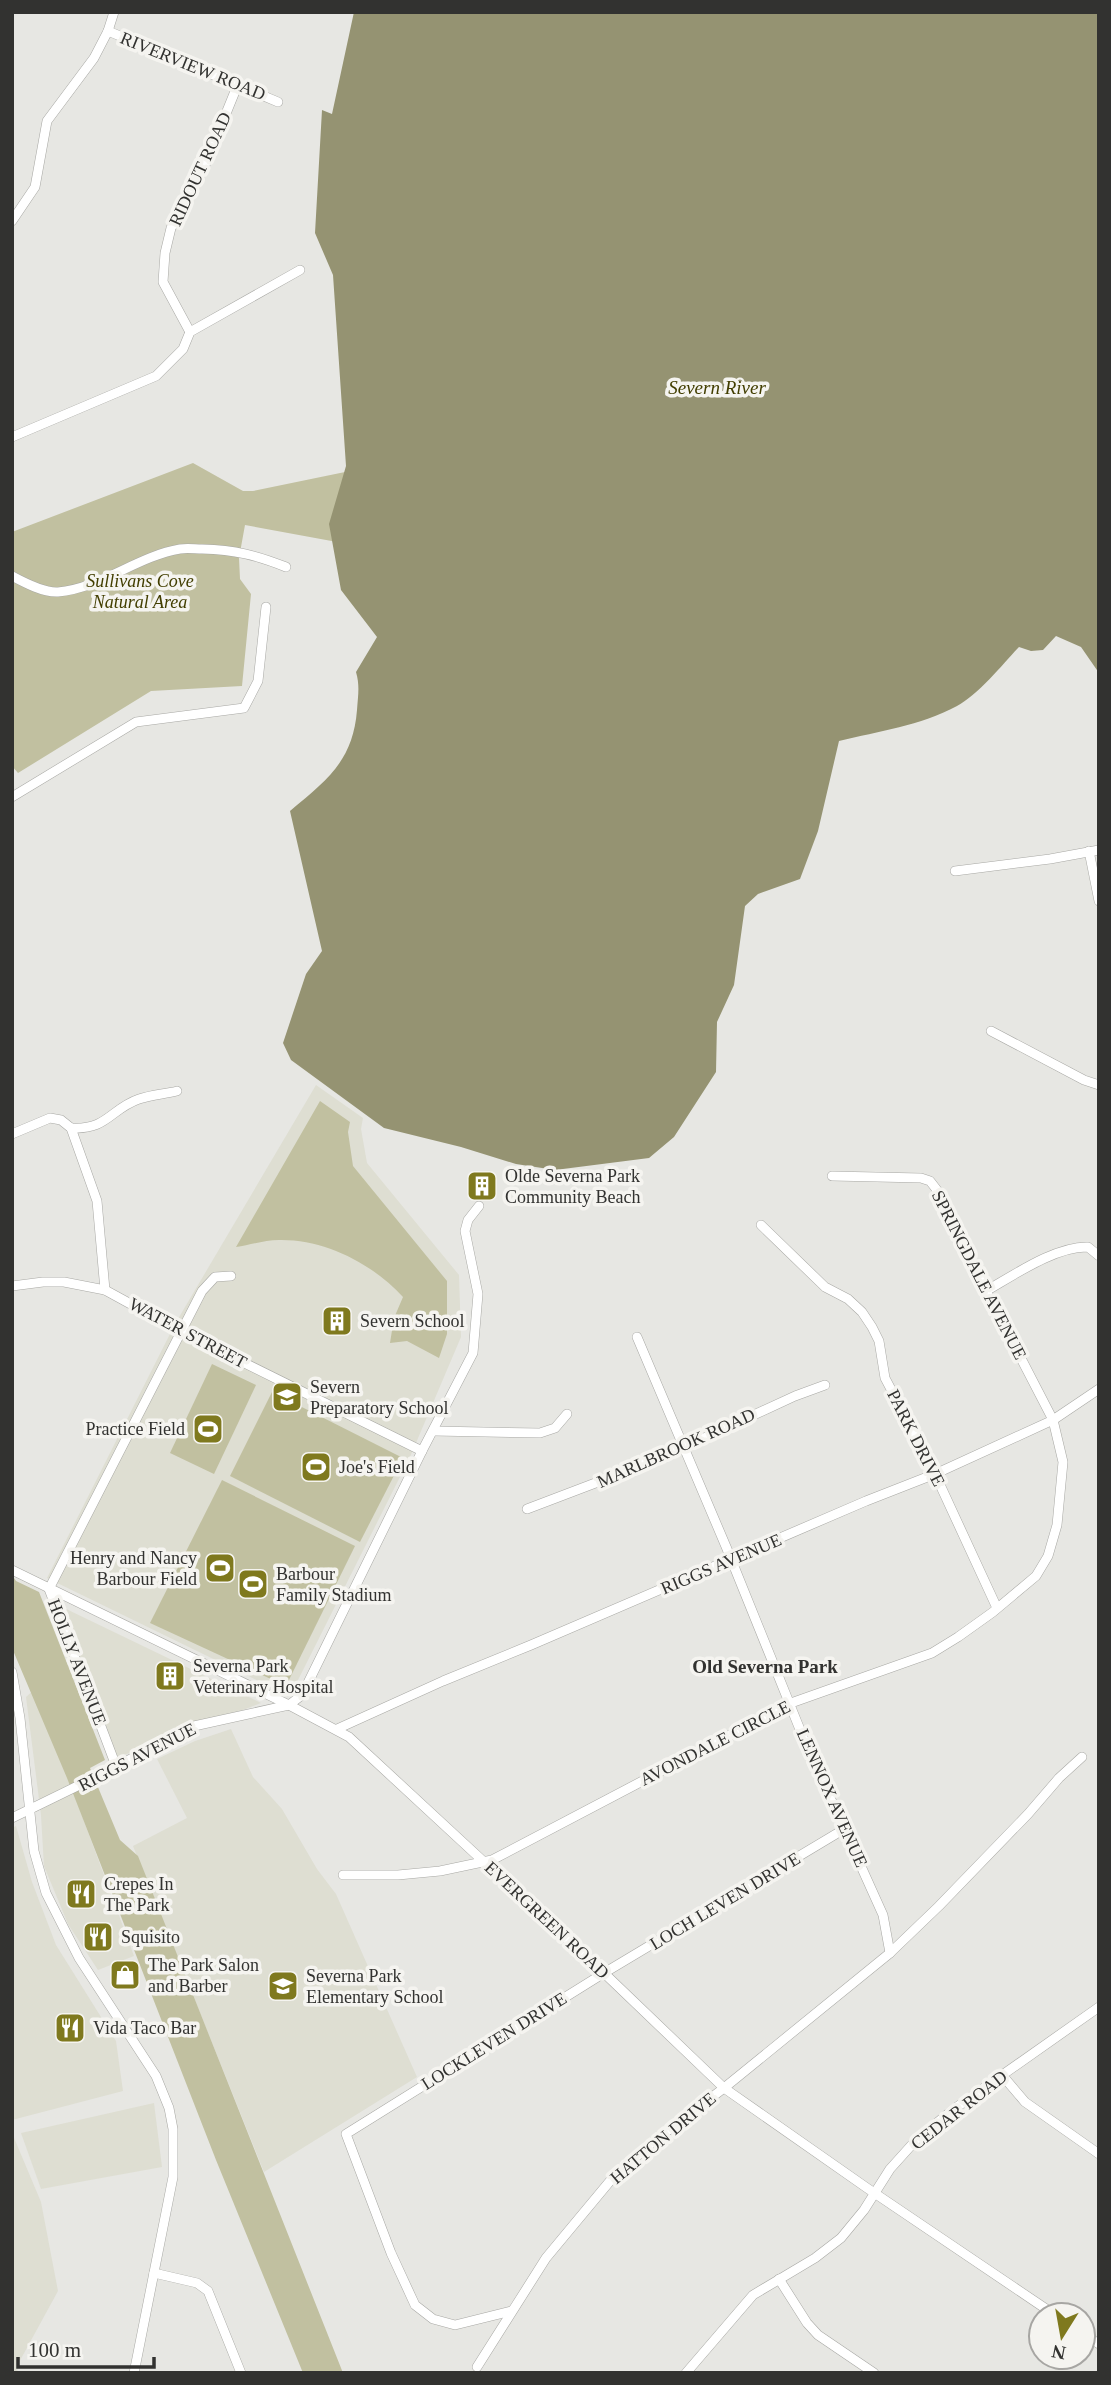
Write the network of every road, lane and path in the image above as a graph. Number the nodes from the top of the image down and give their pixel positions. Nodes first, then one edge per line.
1 (114, 12) edge
2 (108, 31) junction
3 (238, 84) junction
4 (278, 102) dead end
5 (12, 221) edge
6 (300, 270) dead end
7 (190, 332) junction
8 (12, 437) edge
9 (286, 567) dead end
10 (12, 576) edge
11 (266, 607) dead end
12 (12, 797) edge
13 (1094, 850) edge
14 (955, 871) dead end
15 (1099, 901) edge
16 (992, 1031) dead end
17 (1099, 1085) edge
18 (177, 1091) dead end
19 (71, 1128) junction
20 (12, 1134) edge
21 (832, 1177) dead end
22 (479, 1206) dead end
23 (761, 1225) dead end
24 (1099, 1256) edge
25 (231, 1276) dead end
26 (12, 1286) edge
27 (105, 1290) junction
28 (986, 1291) junction
29 (180, 1331) junction
30 (637, 1337) dead end
31 (825, 1385) dead end
32 (1099, 1389) edge
33 (567, 1414) dead end
34 (1052, 1420) junction
35 (434, 1431) junction
36 (682, 1446) junction
37 (422, 1451) junction
38 (935, 1474) junction
39 (527, 1509) dead end
40 (731, 1560) junction
41 (12, 1570) edge
42 (49, 1589) junction
43 (997, 1608) junction
44 (12, 1672) edge
45 (791, 1703) junction
46 (289, 1704) junction
47 (337, 1729) junction
48 (1082, 1757) dead end
49 (116, 1766) junction
50 (28, 1809) junction
51 (12, 1818) edge
52 (846, 1829) junction
53 (484, 1862) junction
54 (342, 1875) dead end
55 (890, 1952) junction
56 (604, 1973) junction
57 (1099, 2007) edge
58 (1002, 2076) junction
59 (724, 2088) junction
60 (1099, 2154) edge
61 (875, 2193) junction
62 (154, 2273) junction
63 (779, 2279) junction
64 (1034, 2301) edge
65 (511, 2311) junction
66 (477, 2367) dead end
67 (134, 2373) edge
68 (241, 2373) edge
69 (686, 2373) edge
70 (874, 2373) edge

1 - 2 street
2 - 3 street, RIVERVIEW ROAD
2 - 5 street
3 - 4 street, RIVERVIEW ROAD
3 - 7 street, RIDOUT ROAD
6 - 7 street
7 - 8 street
9 - 10 street
11 - 12 street
13 - 14 street
13 - 15 street
16 - 17 street
18 - 19 street
19 - 20 street
19 - 27 street
21 - 28 street, SPRINGDALE AVENUE
22 - 35 street
23 - 38 street, PARK DRIVE
24 - 28 street
25 - 29 street, HOLLY AVENUE
26 - 27 street, WATER STREET
27 - 29 street, WATER STREET
28 - 34 street, SPRINGDALE AVENUE
29 - 37 street, WATER STREET
29 - 42 street, HOLLY AVENUE
30 - 36 street, LENNOX AVENUE
31 - 36 street, MARLBROOK ROAD
32 - 34 street, RIGGS AVENUE
33 - 35 street
34 - 38 street, RIGGS AVENUE
34 - 43 street, AVONDALE CIRCLE
35 - 37 street
36 - 39 street, MARLBROOK ROAD
36 - 40 street, LENNOX AVENUE
37 - 46 street
38 - 40 street, RIGGS AVENUE
38 - 43 street, PARK DRIVE
40 - 45 street, LENNOX AVENUE
40 - 47 street, RIGGS AVENUE
41 - 42 street, EVERGREEN ROAD
42 - 46 street, EVERGREEN ROAD
42 - 49 street, HOLLY AVENUE
43 - 45 street, AVONDALE CIRCLE
44 - 50 street
45 - 52 street, LENNOX AVENUE
45 - 53 street, AVONDALE CIRCLE
46 - 47 street, EVERGREEN ROAD
46 - 49 street, RIGGS AVENUE
47 - 53 street, EVERGREEN ROAD
48 - 55 street, HATTON DRIVE
49 - 50 street, RIGGS AVENUE
50 - 51 street, RIGGS AVENUE
50 - 62 street
52 - 55 street, LENNOX AVENUE
52 - 56 street, LOCH LEVEN DRIVE
53 - 54 street, AVONDALE CIRCLE
53 - 56 street, EVERGREEN ROAD
55 - 59 street, HATTON DRIVE
56 - 59 street, EVERGREEN ROAD
56 - 65 street, LOCKLEVEN DRIVE
57 - 58 street, CEDAR ROAD
58 - 60 street
58 - 61 street, CEDAR ROAD
59 - 61 street, EVERGREEN ROAD
59 - 65 street, HATTON DRIVE
61 - 63 street, CEDAR ROAD
61 - 64 street, EVERGREEN ROAD
62 - 67 street
62 - 68 street
63 - 69 street, CEDAR ROAD
63 - 70 street
65 - 66 street, HATTON DRIVE

